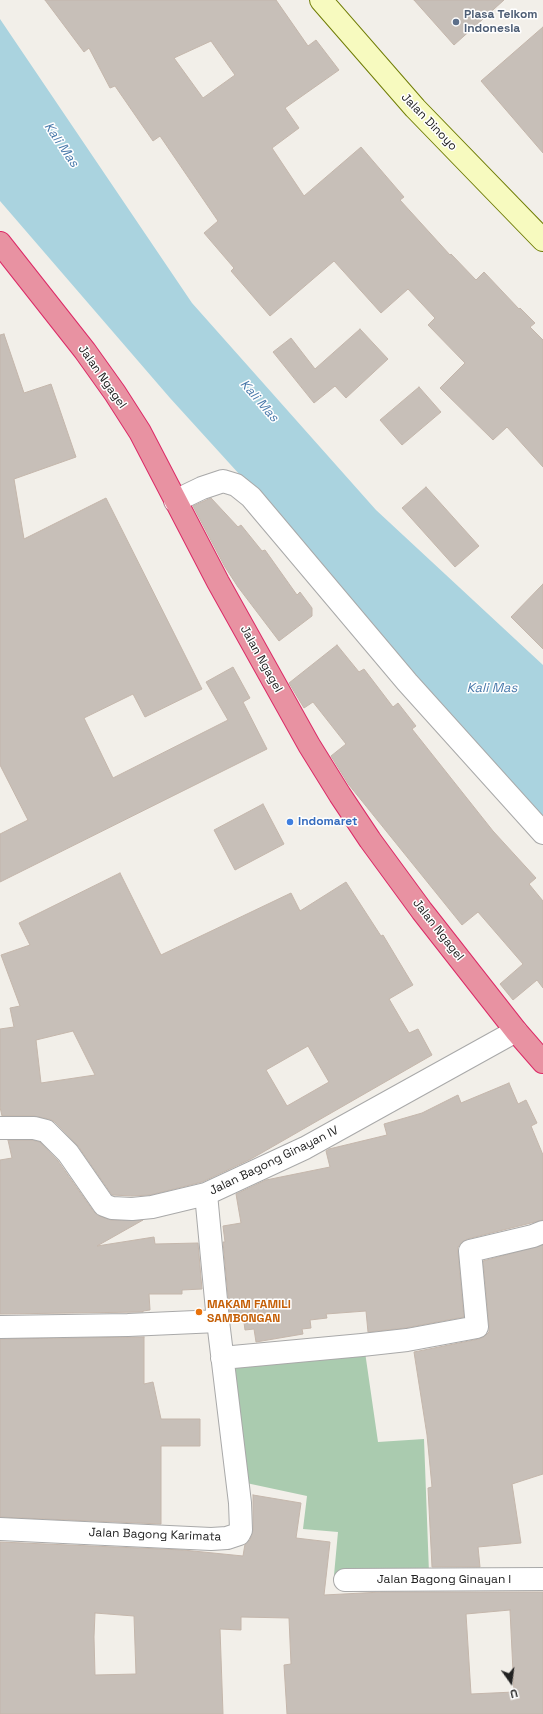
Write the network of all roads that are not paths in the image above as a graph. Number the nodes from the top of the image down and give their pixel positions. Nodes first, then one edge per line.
1 (321, 0) edge
2 (543, 240) edge
3 (0, 243) edge
4 (175, 501) junction
5 (543, 833) edge
6 (516, 1031) junction
7 (543, 1062) edge
8 (0, 1128) edge
9 (206, 1194) junction
10 (543, 1232) edge
11 (218, 1322) junction
12 (0, 1327) edge
13 (222, 1358) junction
14 (0, 1529) edge
15 (543, 1579) edge
16 (345, 1580) dead end

1 - 2 main road, Jalan Dinoyo
3 - 4 highway, Jalan Ngagel
4 - 5 street
4 - 6 highway, Jalan Ngagel
6 - 7 highway, Jalan Ngagel
6 - 9 street, Jalan Bagong Ginayan IV
8 - 9 street, Jalan Bagong Ginayan IV
9 - 11 street, Jalan Bagong Karimata
10 - 13 street
11 - 12 street
11 - 13 street, Jalan Bagong Karimata
13 - 14 street, Jalan Bagong Karimata
15 - 16 street, Jalan Bagong Ginayan I

